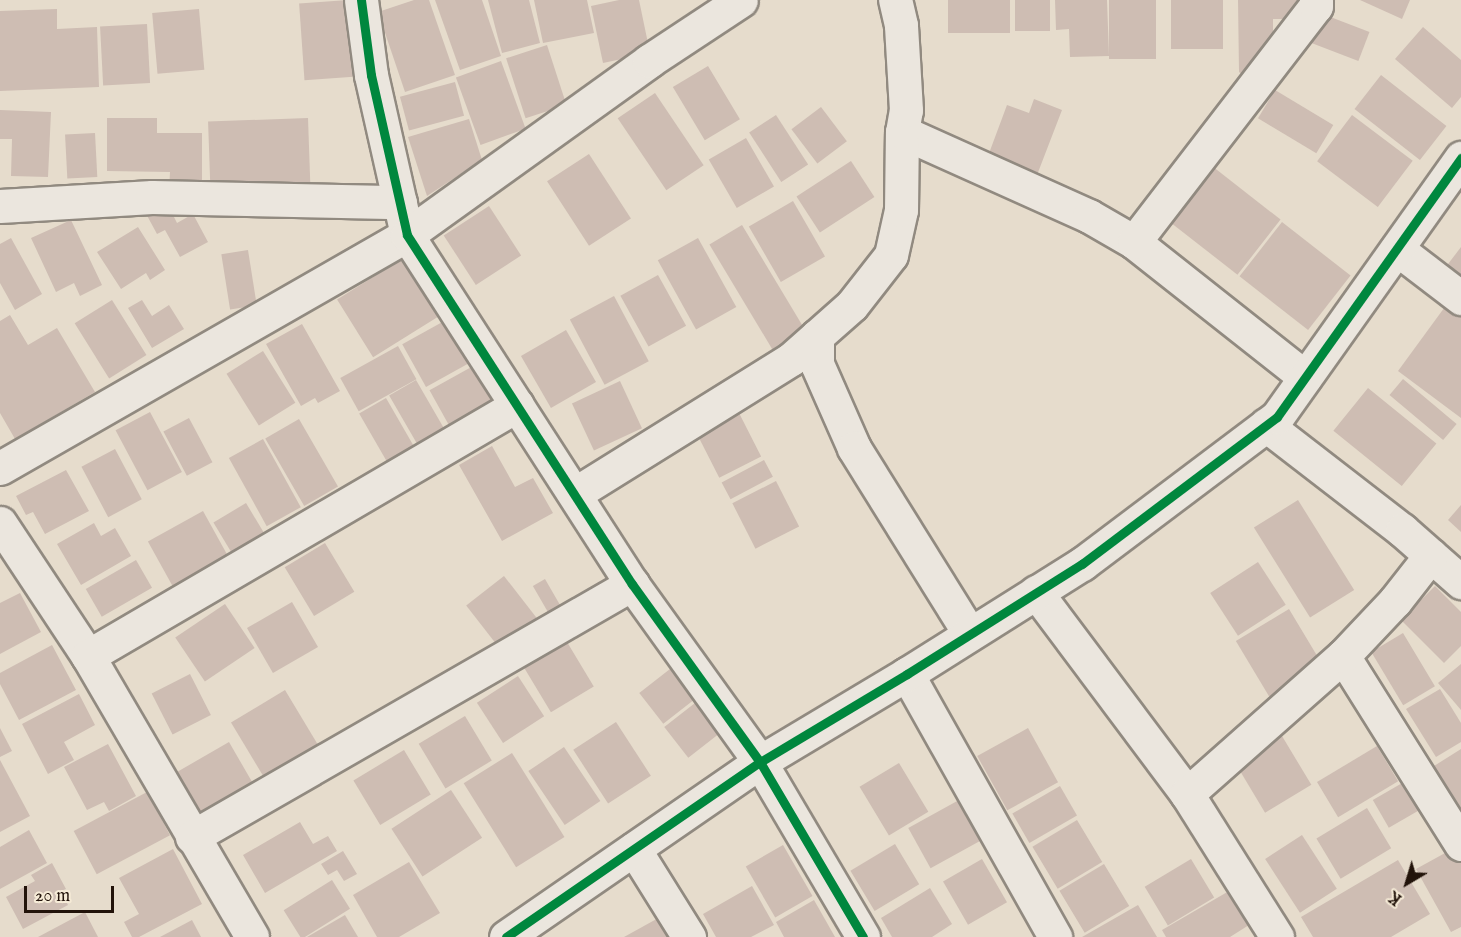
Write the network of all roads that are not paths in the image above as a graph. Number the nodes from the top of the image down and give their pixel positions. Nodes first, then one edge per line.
1 (361, 0) edge
2 (741, 0) edge
3 (895, 0) edge
4 (1316, 0) edge
5 (902, 132) junction
6 (1461, 158) edge
7 (400, 202) junction
8 (0, 206) edge
9 (407, 235) junction
10 (1134, 242) junction
11 (1397, 249) junction
12 (1461, 298) edge
13 (817, 336) junction
14 (1305, 376) junction
15 (518, 405) junction
16 (1266, 425) junction
17 (0, 468) edge
18 (576, 493) junction
19 (0, 523) edge
20 (1431, 555) junction
21 (1461, 582) edge
22 (633, 584) junction
23 (1036, 592) junction
24 (969, 633) junction
25 (88, 656) junction
26 (1343, 656) junction
27 (907, 674) junction
28 (760, 762) junction
29 (1187, 794) junction
30 (192, 837) junction
31 (1461, 844) edge
32 (634, 849) junction
33 (252, 937) edge
34 (506, 937) edge
35 (689, 937) edge
36 (863, 937) edge
37 (1055, 937) edge
38 (1277, 937) edge

1 - 7 street
2 - 9 street
3 - 5 street
4 - 10 street
5 - 10 street
5 - 13 street
6 - 11 street
7 - 8 street
7 - 9 street
9 - 15 street
9 - 17 street
10 - 14 street
11 - 12 street
11 - 14 street
13 - 18 street
13 - 24 street
14 - 16 street
15 - 18 street
15 - 25 street
16 - 20 street
16 - 23 street
18 - 22 street
19 - 25 street
20 - 21 street
20 - 26 street
22 - 28 street
22 - 30 street
23 - 24 street
23 - 29 street
24 - 27 street
25 - 30 street
26 - 29 street
26 - 31 street
27 - 28 street
27 - 37 street
28 - 32 street
28 - 36 street
29 - 38 street
30 - 33 street
32 - 34 street
32 - 35 street

